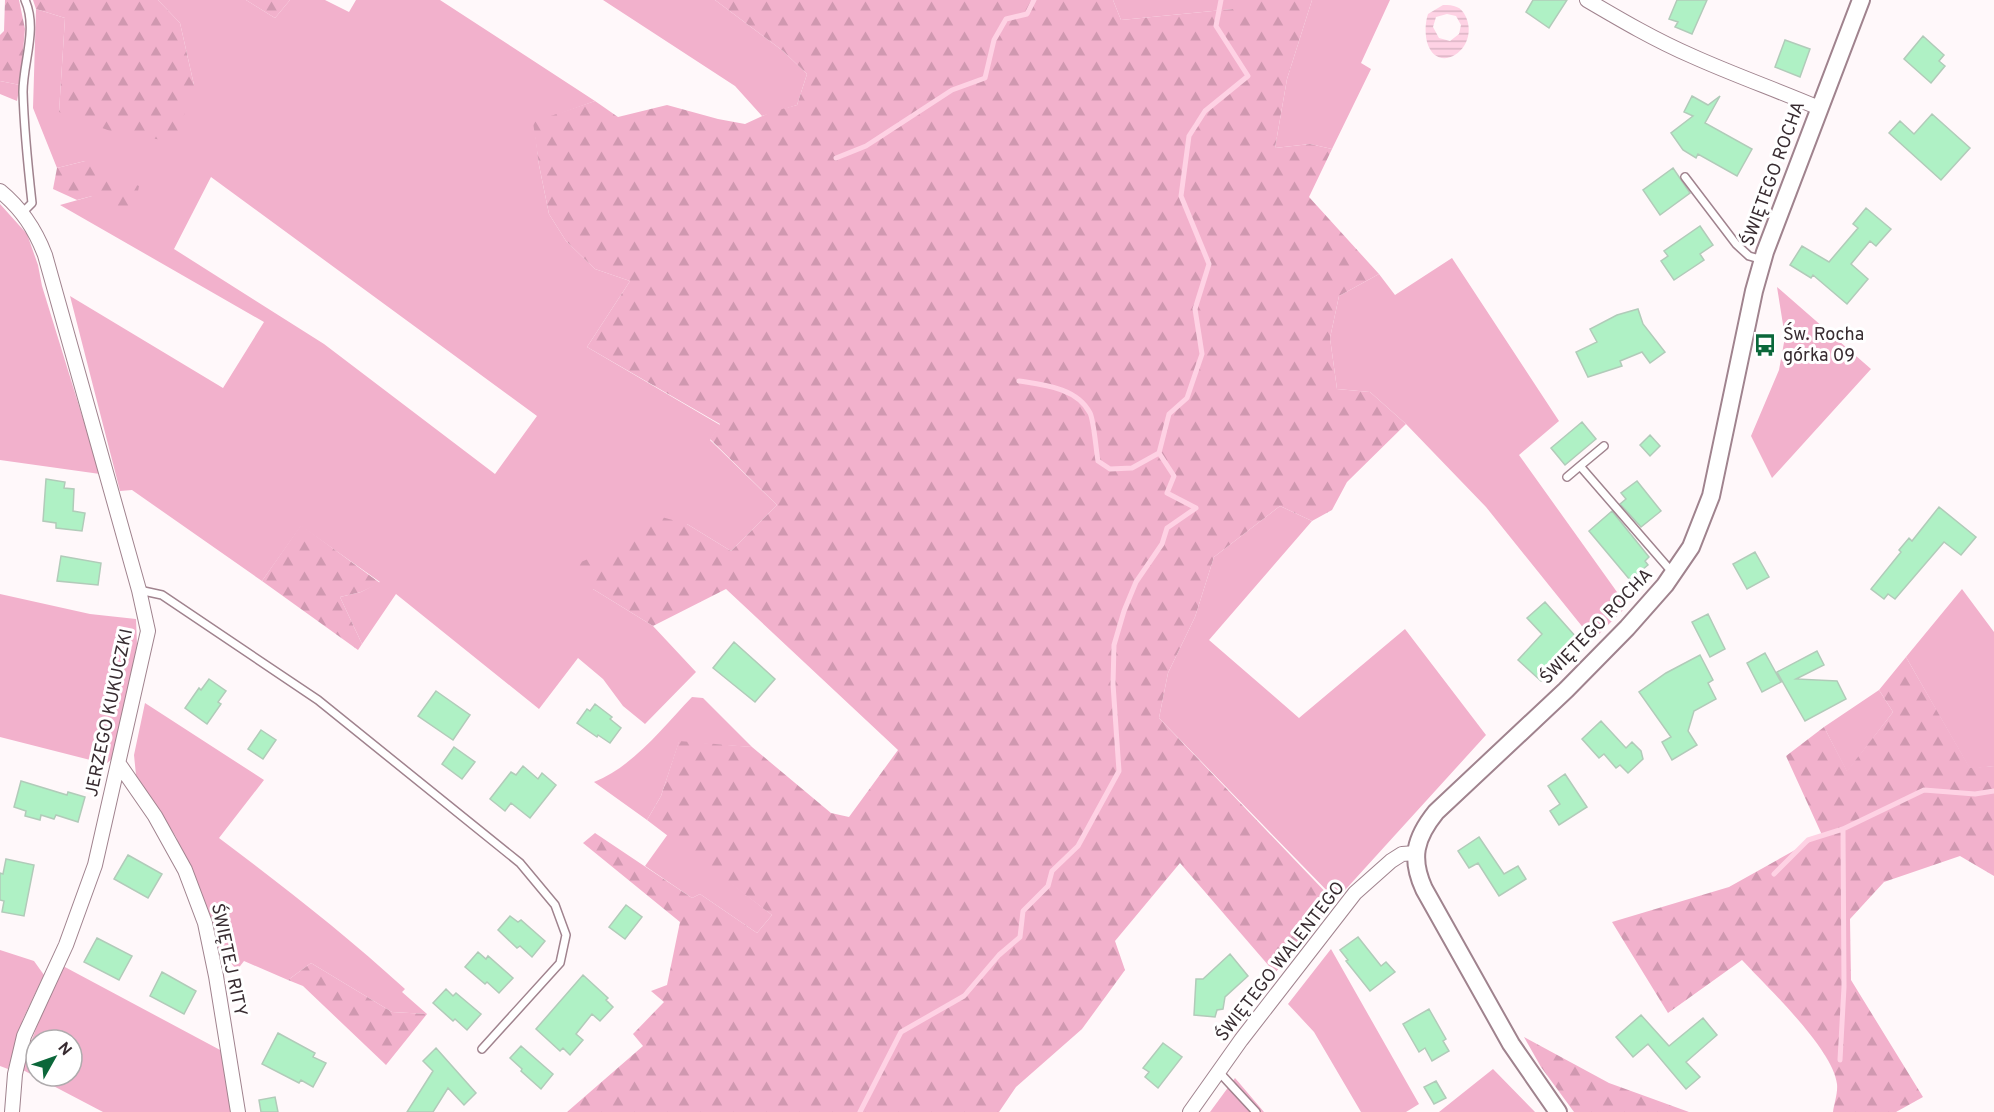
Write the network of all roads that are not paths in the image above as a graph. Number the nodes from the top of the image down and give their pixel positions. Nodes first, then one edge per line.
1 (25, 0) edge
2 (1587, 0) edge
3 (1861, 0) edge
4 (1819, 108) junction
5 (1685, 177) dead end
6 (0, 191) edge
7 (23, 213) junction
8 (1763, 260) junction
9 (1604, 446) dead end
10 (1580, 466) junction
11 (1567, 477) dead end
12 (1674, 574) junction
13 (139, 590) junction
14 (119, 764) junction
15 (1416, 853) junction
16 (482, 1049) dead end
17 (1219, 1072) junction
18 (12, 1112) edge
19 (237, 1112) edge
20 (1190, 1112) edge
21 (1256, 1112) edge
22 (1558, 1112) edge

1 - 7 lane
2 - 4 street
3 - 4 street, ŚWIĘTEGO ROCHA
4 - 8 street, ŚWIĘTEGO ROCHA
5 - 8 lane
6 - 7 street, JERZEGO KUKUCZKI
7 - 13 street, JERZEGO KUKUCZKI
8 - 12 street, ŚWIĘTEGO ROCHA
9 - 10 lane
10 - 11 lane
10 - 12 lane
12 - 15 street, ŚWIĘTEGO ROCHA
13 - 14 street, JERZEGO KUKUCZKI
13 - 16 lane
14 - 18 street, JERZEGO KUKUCZKI
14 - 19 street, ŚWIĘTEJ RITY
15 - 17 street, ŚWIĘTEGO WALENTEGO
15 - 22 street
17 - 20 street, ŚWIĘTEGO WALENTEGO
17 - 21 lane

